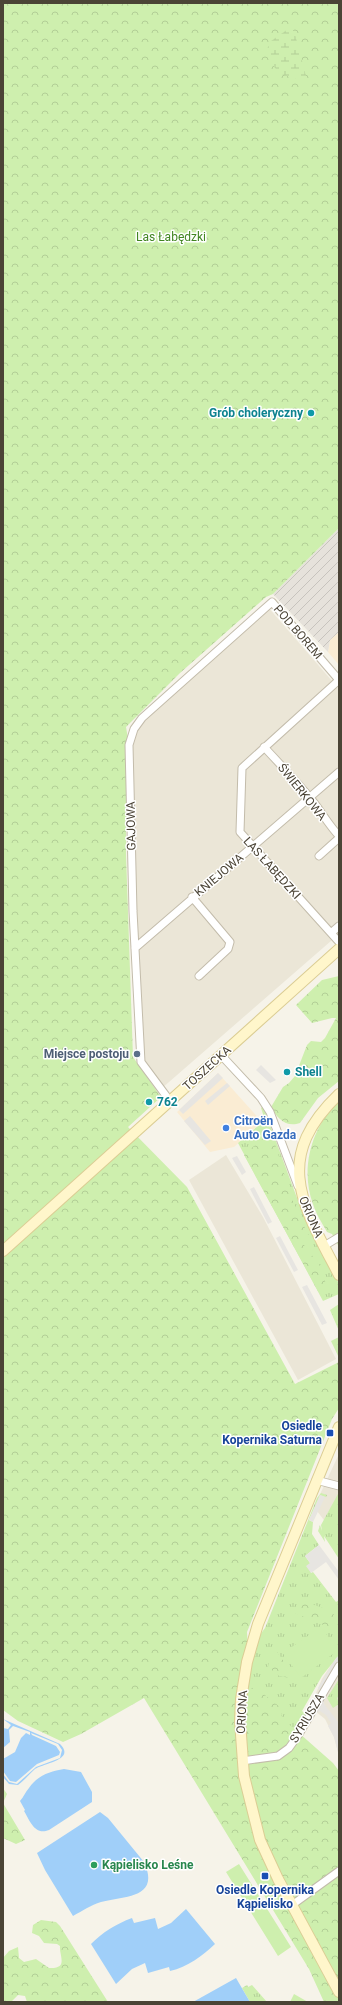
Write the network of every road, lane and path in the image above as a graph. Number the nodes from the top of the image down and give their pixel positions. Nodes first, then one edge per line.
1 (272, 602) joint
2 (339, 680) edge
3 (264, 747) junction
4 (339, 772) edge
5 (310, 798) junction
6 (339, 837) edge
7 (253, 846) junction
8 (319, 856) dead end
9 (192, 897) junction
10 (339, 926) edge
11 (330, 934) junction
12 (135, 948) junction
13 (338, 950) edge
14 (200, 976) dead end
15 (221, 1055) junction
16 (339, 1094) edge
17 (170, 1101) junction
18 (301, 1194) junction
19 (339, 1237) edge
20 (324, 1246) junction
21 (3, 1251) edge
22 (339, 1275) edge
23 (339, 1427) edge
24 (316, 1480) junction
25 (339, 1486) edge
26 (339, 1666) edge
27 (242, 1761) junction
28 (339, 1871) edge
29 (292, 1905) junction
30 (339, 1992) edge

1 - 2 street, POD BOREM
1 - 12 street, GAJOWA
2 - 3 street, LAS ŁABĘDZKI
3 - 5 street, ŚWIERKOWA
3 - 7 street, LAS ŁABĘDZKI
4 - 5 street, KNIEJOWA
5 - 6 street, ŚWIERKOWA
5 - 7 street, KNIEJOWA
6 - 8 street, ŚWIERKOWA
7 - 9 street, KNIEJOWA
7 - 11 street, LAS ŁABĘDZKI
9 - 12 street, KNIEJOWA
9 - 14 street
10 - 11 street
11 - 13 street, LAS ŁABĘDZKI
12 - 17 street, GAJOWA
13 - 15 street, TOSZECKA
15 - 17 street, TOSZECKA
15 - 18 street
16 - 18 street, ORIONA
17 - 21 street, TOSZECKA
18 - 20 street, ORIONA
19 - 20 street
20 - 22 street, ORIONA
23 - 24 street, ORIONA
24 - 25 street
24 - 27 street, ORIONA
26 - 27 street, SYRIUSZA
27 - 29 street, ORIONA
28 - 29 street
29 - 30 street, ORIONA

